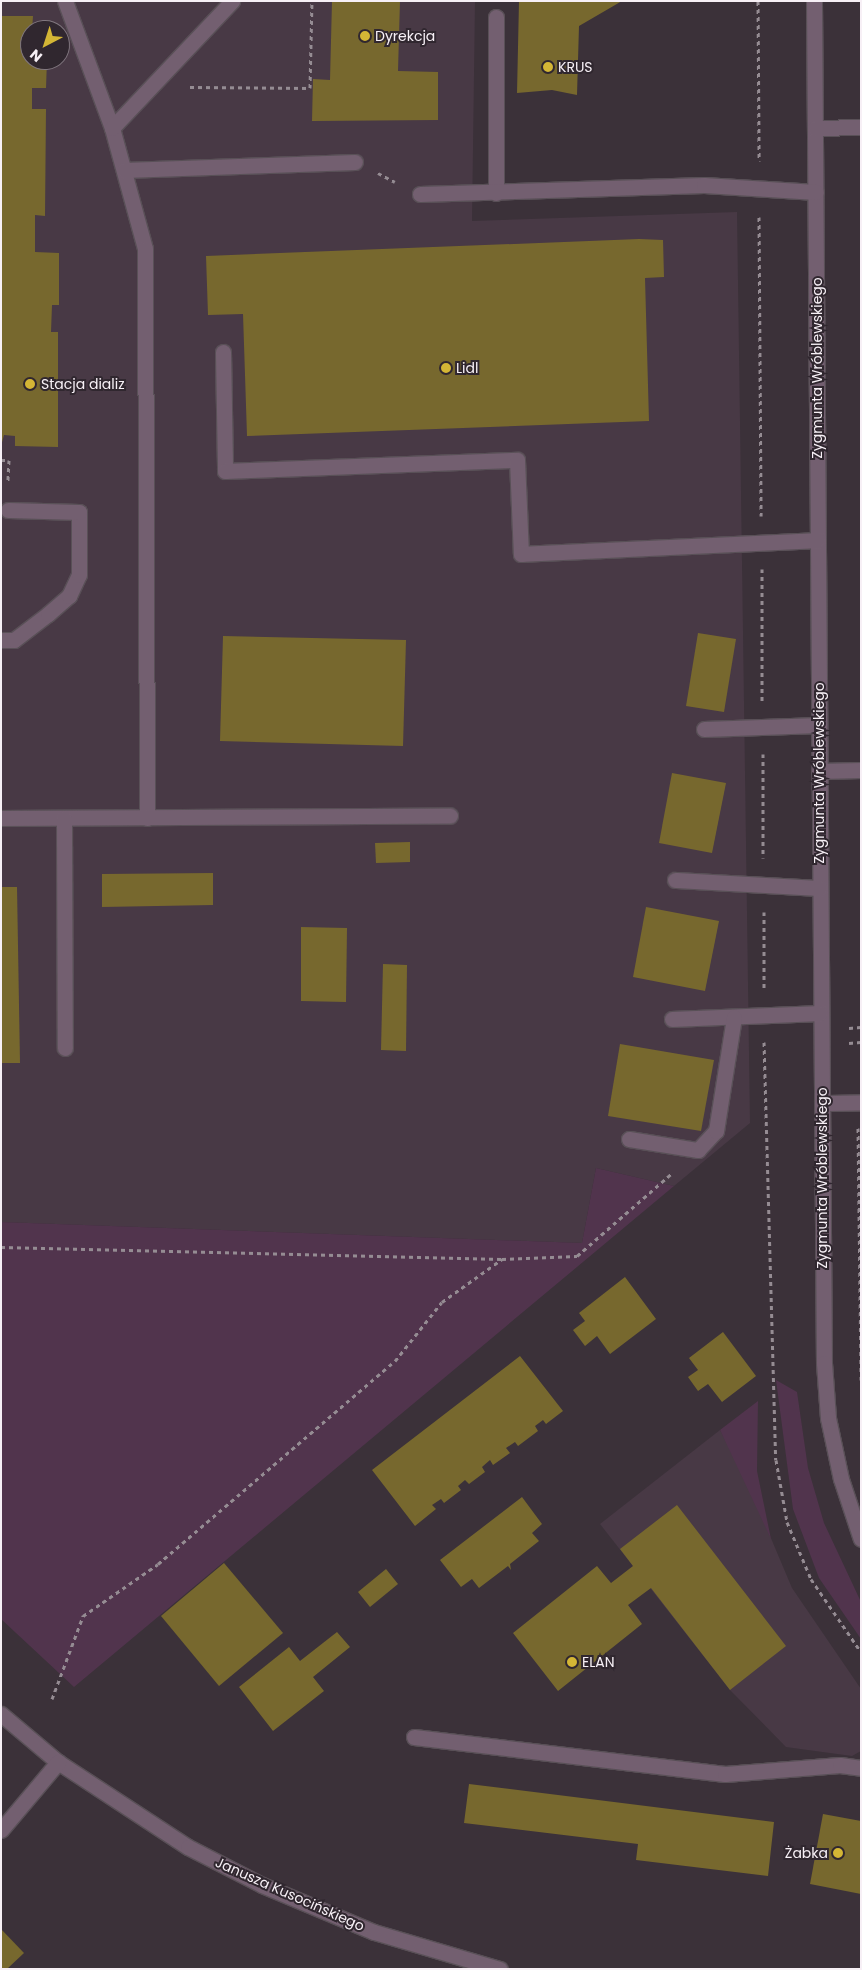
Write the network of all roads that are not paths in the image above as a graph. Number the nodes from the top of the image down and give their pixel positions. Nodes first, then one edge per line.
1 (65, 1) edge
2 (232, 1) edge
3 (814, 1) edge
4 (496, 17) dead end
5 (861, 127) edge
6 (112, 128) junction
7 (815, 128) junction
8 (355, 162) road end
9 (124, 170) junction
10 (816, 192) junction
11 (496, 193) junction
12 (420, 194) road end
13 (223, 352) dead end
14 (8, 510) dead end
15 (818, 540) junction
16 (1, 640) edge
17 (819, 725) junction
18 (704, 729) dead end
19 (861, 770) edge
20 (819, 771) junction
21 (450, 816) dead end
22 (1, 818) edge
23 (64, 818) junction
24 (147, 818) junction
25 (675, 880) dead end
26 (820, 888) junction
27 (820, 1013) junction
28 (734, 1017) junction
29 (672, 1019) dead end
30 (65, 1048) dead end
31 (861, 1102) edge
32 (822, 1103) junction
33 (629, 1139) dead end
34 (861, 1539) edge
35 (1, 1714) edge
36 (414, 1737) dead end
37 (58, 1762) junction
38 (861, 1768) edge
39 (1, 1830) edge
40 (500, 1969) edge

1 - 6 street
2 - 6 street
3 - 7 street, Zygmunta Wróblewskiego
4 - 11 street
5 - 7 street
6 - 9 street
7 - 10 street, Zygmunta Wróblewskiego
8 - 9 street
9 - 24 street
10 - 11 street
10 - 15 street, Zygmunta Wróblewskiego
11 - 12 street
13 - 15 street
14 - 16 street
15 - 17 street, Zygmunta Wróblewskiego
17 - 18 street
17 - 20 street, Zygmunta Wróblewskiego
19 - 20 street
20 - 26 street, Zygmunta Wróblewskiego
21 - 24 street
22 - 23 street
23 - 24 street
23 - 30 street
25 - 26 street
26 - 27 street, Zygmunta Wróblewskiego
27 - 28 street
27 - 32 street, Zygmunta Wróblewskiego
28 - 29 street
28 - 33 street
31 - 32 street
32 - 34 street, Zygmunta Wróblewskiego
35 - 37 street, Janusza Kusocińskiego
36 - 38 street
37 - 39 street
37 - 40 street, Janusza Kusocińskiego

